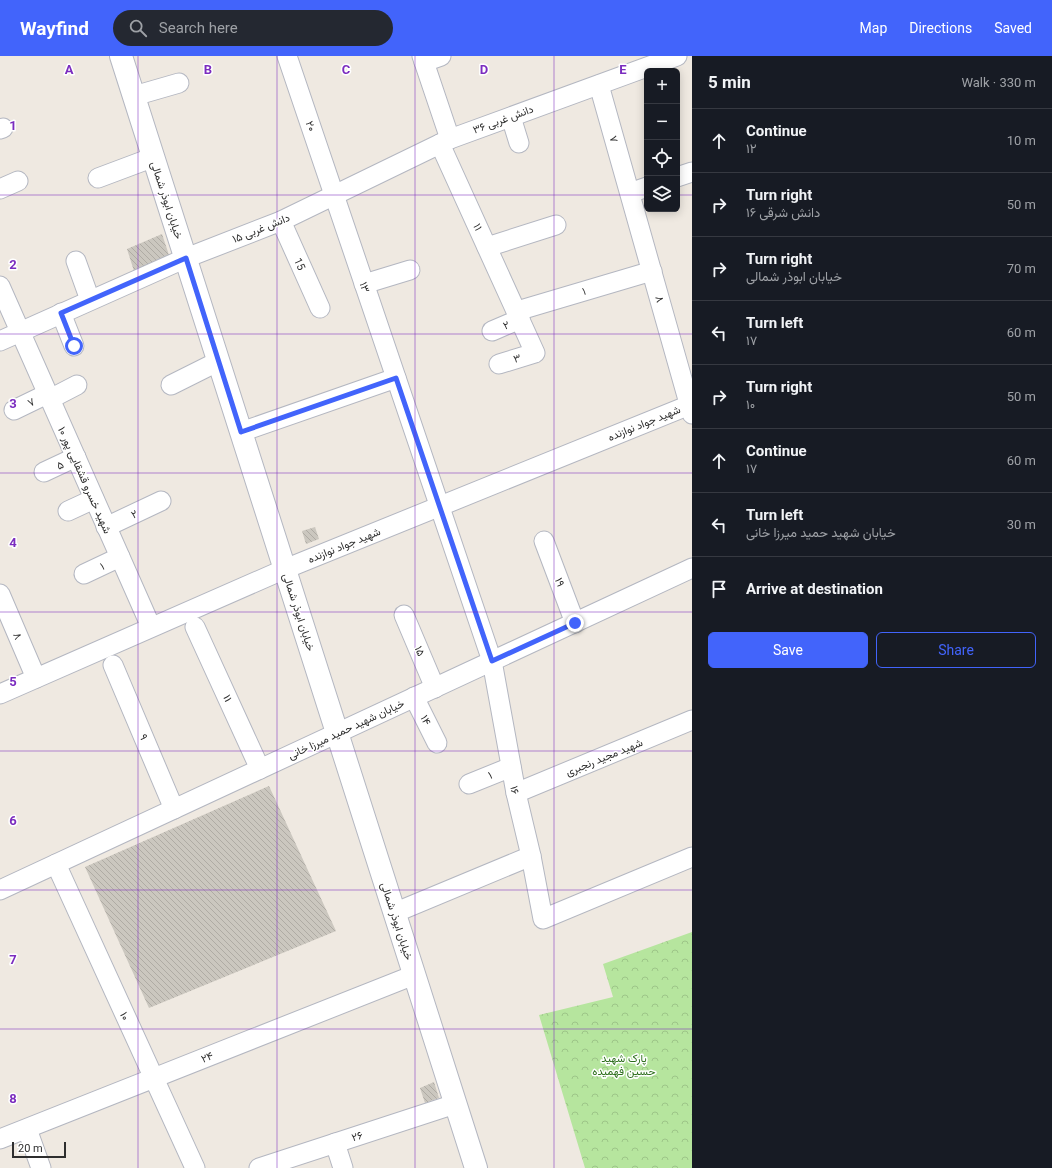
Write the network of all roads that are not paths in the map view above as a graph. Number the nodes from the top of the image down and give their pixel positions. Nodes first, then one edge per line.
1 (121, 56) edge
2 (287, 56) edge
3 (677, 56) edge
4 (429, 58) edge
5 (179, 83) dead end
6 (599, 84) junction
7 (134, 96) junction
8 (511, 117) junction
9 (445, 141) junction
10 (519, 143) dead end
11 (154, 158) junction
12 (692, 172) edge
13 (680, 176) edge
14 (98, 178) dead end
15 (18, 181) dead end
16 (0, 189) edge
17 (638, 190) edge
18 (334, 195) junction
19 (281, 220) junction
20 (556, 224) dead end
21 (487, 247) junction
22 (186, 258) junction
23 (76, 261) dead end
24 (410, 270) dead end
25 (652, 271) junction
26 (364, 284) junction
27 (0, 286) edge
28 (90, 300) junction
29 (320, 308) dead end
30 (61, 313) junction
31 (518, 315) junction
32 (492, 331) dead end
33 (20, 332) junction
34 (0, 341) edge
35 (74, 346) dead end
36 (535, 353) joint
37 (218, 361) junction
38 (499, 364) dead end
39 (396, 378) junction
40 (77, 385) dead end
41 (170, 385) dead end
42 (48, 396) junction
43 (691, 407) edge
44 (14, 410) dead end
45 (241, 432) junction
46 (76, 457) junction
47 (44, 472) dead end
48 (94, 499) junction
49 (161, 501) dead end
50 (439, 506) junction
51 (68, 511) dead end
52 (106, 527) junction
53 (544, 541) dead end
54 (120, 557) junction
55 (692, 568) edge
56 (285, 569) junction
57 (84, 574) dead end
58 (0, 594) edge
59 (404, 615) dead end
60 (575, 623) junction
61 (151, 627) junction
62 (195, 627) dead end
63 (492, 661) junction
64 (113, 665) dead end
65 (36, 678) junction
66 (435, 688) junction
67 (0, 694) edge
68 (414, 697) junction
69 (692, 720) edge
70 (337, 733) junction
71 (437, 743) dead end
72 (511, 767) junction
73 (260, 769) junction
74 (469, 784) dead end
75 (516, 793) junction
76 (174, 809) junction
77 (531, 856) junction
78 (692, 858) edge
79 (56, 864) junction
80 (0, 890) edge
81 (394, 913) junction
82 (414, 975) junction
83 (153, 1078) junction
84 (455, 1104) junction
85 (27, 1128) junction
86 (0, 1139) edge
87 (335, 1143) junction
88 (41, 1168) edge
89 (194, 1168) edge
90 (259, 1168) edge
91 (343, 1168) edge
92 (476, 1168) edge

1 - 7 street, خیابان ابوذر شمالی
2 - 18 street, ۲۰
3 - 6 street, دانش غربی ۳۶
4 - 9 street, ۱۱
5 - 7 street
6 - 8 street, دانش غربی ۳۶
6 - 17 street, ۷
7 - 11 street, خیابان ابوذر شمالی
8 - 9 street, دانش غربی ۳۶
8 - 10 street
9 - 18 street, دانش غربی ۳۶
9 - 21 street, ۱۱
11 - 14 street
11 - 22 street, خیابان ابوذر شمالی
12 - 13 street
15 - 16 street
17 - 25 street, ۸
18 - 19 street, دانش غربی ۱۵
18 - 26 street, ۱۳
19 - 22 street, دانش غربی ۱۵
19 - 29 street, 15
20 - 21 street
21 - 31 street, ۱۱
22 - 28 street, دانش غربی ۱۵
22 - 37 street, خیابان ابوذر شمالی
23 - 28 street
24 - 26 street
25 - 31 street, ۱
25 - 43 street, ۸
26 - 39 street, ۱۳
27 - 33 street, شهید خسرو قشقایی پور ۱۰
28 - 30 street, دانش غربی ۱۵
30 - 33 street, دانش غربی ۱۵
30 - 35 street
31 - 32 street, ۲
31 - 36 street, ۱۱
33 - 34 street, دانش غربی ۱۵
33 - 42 street, شهید خسرو قشقایی پور ۱۰
36 - 38 street, ۳
37 - 41 street
37 - 45 street, خیابان ابوذر شمالی
39 - 45 street
39 - 50 street
40 - 42 street, ۷
42 - 44 street, ۷
42 - 46 street, شهید خسرو قشقایی پور ۱۰
43 - 50 street, شهید جواد نوازنده
45 - 56 street, خیابان ابوذر شمالی
46 - 47 street, ۵
46 - 48 street, شهید خسرو قشقایی پور ۱۰
48 - 51 street
48 - 52 street, شهید خسرو قشقایی پور ۱۰
49 - 52 street, ۲
50 - 56 street, شهید جواد نوازنده
50 - 63 street, ۱۶
52 - 54 street, شهید خسرو قشقایی پور ۱۰
53 - 60 street, ۱۹
54 - 57 street, ۱
54 - 61 street, شهید خسرو قشقایی پور ۱۰
55 - 60 street, خیابان شهید حمید میرزا خانی
56 - 61 street, شهید جواد نوازنده
56 - 70 street, خیابان ابوذر شمالی
58 - 65 street, ۸
59 - 66 street, ۱۵
60 - 63 street, خیابان شهید حمید میرزا خانی
61 - 65 street, شهید جواد نوازنده
62 - 73 street, ۱۱
63 - 66 street, خیابان شهید حمید میرزا خانی
63 - 72 street, ۱۶
64 - 76 street, ۹
65 - 67 street, شهید جواد نوازنده
66 - 68 street, خیابان شهید حمید میرزا خانی
68 - 70 street, خیابان شهید حمید میرزا خانی
68 - 71 street, ۱۴
69 - 75 street, شهید مجید رنجبری
70 - 73 street, خیابان شهید حمید میرزا خانی
70 - 81 street, خیابان ابوذر شمالی
72 - 74 street, ۱
72 - 75 street, ۱۶
73 - 76 street, خیابان شهید حمید میرزا خانی
75 - 77 street, ۱۶
76 - 79 street, خیابان شهید حمید میرزا خانی
77 - 78 street, ۱۶
77 - 81 street
79 - 80 street, خیابان شهید حمید میرزا خانی
79 - 83 street, ۱۰
81 - 82 street, خیابان ابوذر شمالی
82 - 83 street, ۲۴
82 - 84 street, خیابان ابوذر شمالی
83 - 85 street, ۲۴
83 - 89 street, ۱۰
84 - 87 street, ۲۶
84 - 92 street, خیابان ابوذر شمالی
85 - 86 street, ۲۴
85 - 88 street
87 - 90 street, ۲۶
87 - 91 street

